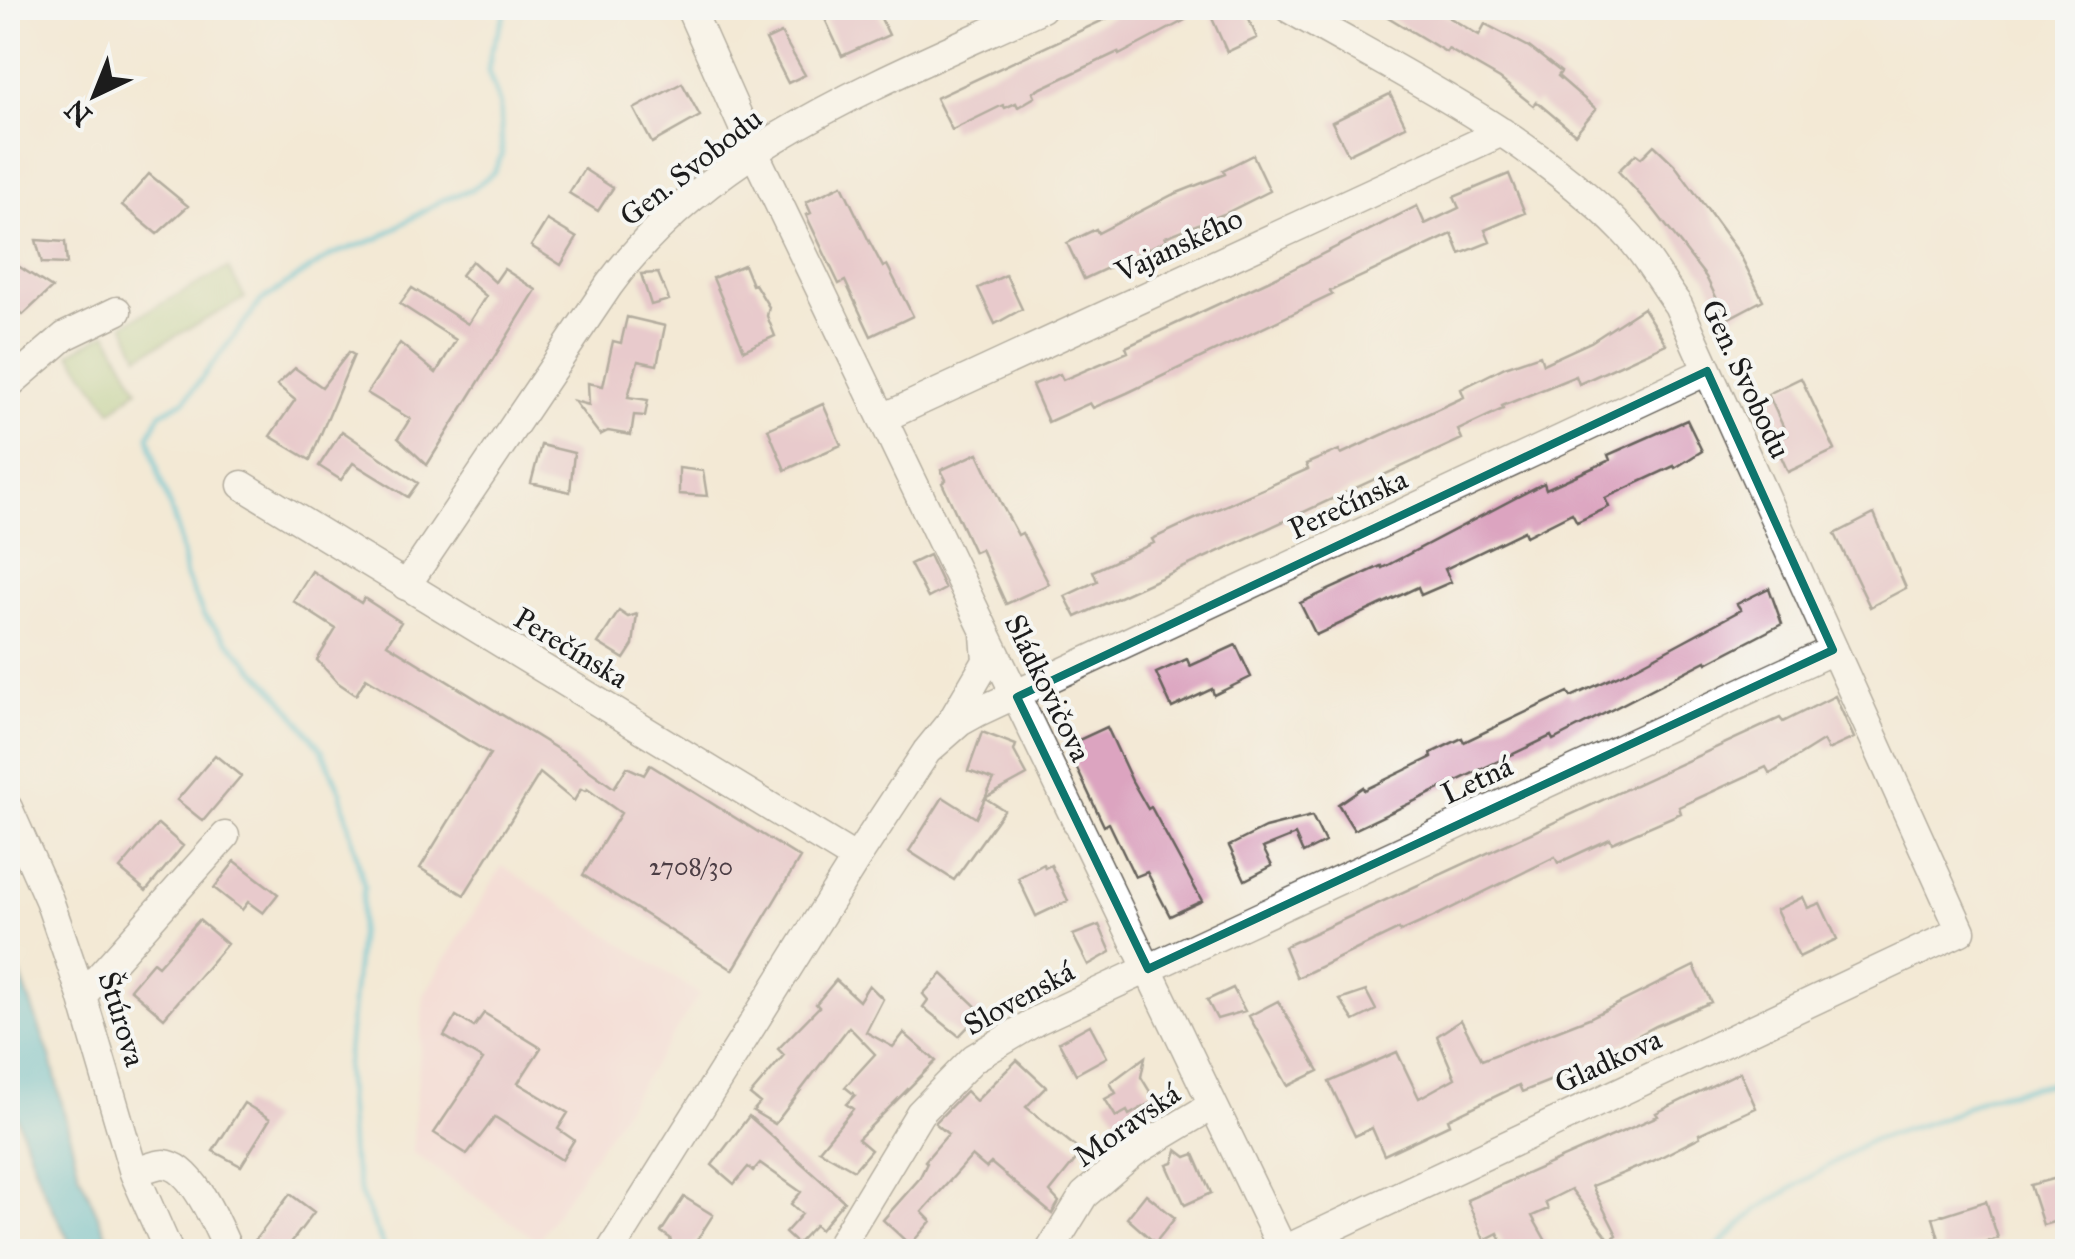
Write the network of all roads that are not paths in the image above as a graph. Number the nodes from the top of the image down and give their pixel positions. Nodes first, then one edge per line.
1 (690, 8) edge
2 (1042, 8) edge
3 (1288, 8) edge
4 (1502, 132) junction
5 (754, 152) junction
6 (118, 311) dead end
7 (1706, 371) junction
8 (8, 385) edge
9 (882, 418) junction
10 (242, 485) dead end
11 (406, 586) junction
12 (985, 632) junction
13 (1834, 650) junction
14 (972, 686) junction
15 (949, 706) junction
16 (1014, 708) junction
17 (927, 751) junction
18 (8, 808) edge
19 (225, 836) dead end
20 (856, 859) junction
21 (1961, 931) joint
22 (1148, 969) junction
23 (82, 996) junction
24 (1213, 1105) junction
25 (134, 1173) junction
26 (613, 1250) edge
27 (1282, 1251) edge
28 (169, 1252) edge
29 (230, 1252) edge
30 (836, 1252) edge
31 (1049, 1252) edge

1 - 5 street, Sládkovičova
2 - 5 street, Gen. Svobodu
3 - 4 street, Gen. Svobodu
4 - 7 street, Gen. Svobodu
4 - 9 street, Vajanského
5 - 9 street, Sládkovičova
5 - 11 street, Gen. Svobodu
6 - 8 street
7 - 13 street, Gen. Svobodu
7 - 16 street, Perečínska
9 - 12 street, Sládkovičova
10 - 11 street, Perečínska
11 - 20 street, Perečínska
12 - 14 street, Perečínska
12 - 15 street, Perečínska
12 - 16 street, Sládkovičova
13 - 21 street, Gen. Svobodu
13 - 22 street, Letná
14 - 15 street, Perečínska
14 - 16 street
14 - 17 street, Perečínska
15 - 17 street, Perečínska
16 - 17 street, Perečínska
16 - 22 street, Sládkovičova
17 - 20 street, Perečínska
18 - 23 street, Štúrova
19 - 23 street
20 - 26 street, Perečínska
21 - 27 street, Gladkova
22 - 24 street, Sládkovičova
22 - 30 street, Slovenská
23 - 25 street, Štúrova
24 - 27 street, Sládkovičova
24 - 31 street, Moravská
25 - 28 street, Štúrova
25 - 29 street

